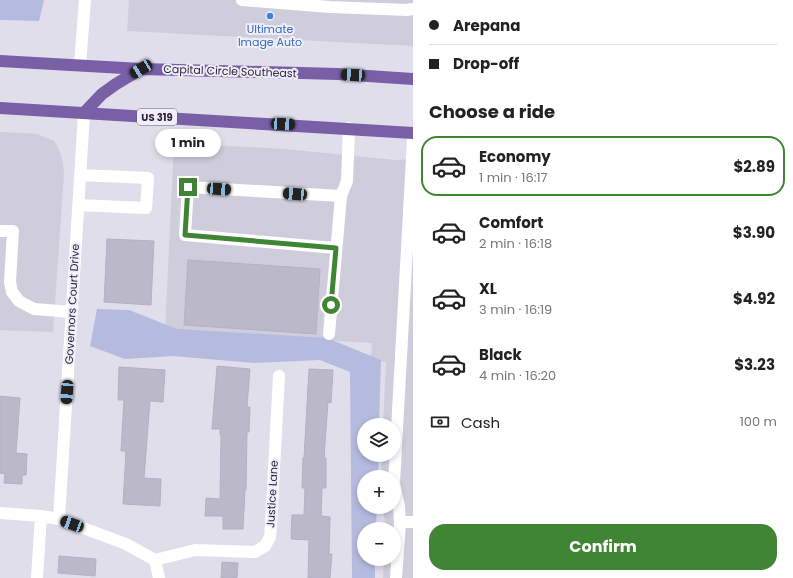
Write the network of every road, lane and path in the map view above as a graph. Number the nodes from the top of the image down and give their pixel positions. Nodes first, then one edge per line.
1 (85, 0) edge
2 (242, 0) edge
3 (330, 3) edge
4 (413, 8) edge
5 (0, 61) edge
6 (80, 65) junction
7 (141, 69) junction
8 (413, 79) edge
9 (0, 108) edge
10 (84, 113) junction
11 (349, 128) junction
12 (413, 133) edge
13 (413, 140) edge
14 (80, 175) junction
15 (341, 196) junction
16 (78, 206) junction
17 (411, 208) edge
18 (0, 231) edge
19 (336, 248) junction
20 (72, 312) junction
21 (329, 334) dead end
22 (279, 376) dead end
23 (0, 513) edge
24 (42, 516) junction
25 (59, 519) junction
26 (400, 522) edge
27 (401, 522) edge
28 (413, 522) edge
29 (155, 560) junction
30 (397, 566) edge
31 (37, 578) edge
32 (159, 578) edge
33 (396, 578) edge

1 - 6 street
2 - 3 street
3 - 4 street
5 - 6 main road, Capital Circle Southeast
6 - 7 main road, Capital Circle Southeast
7 - 8 main road, Capital Circle Southeast
7 - 10 main road
9 - 10 main road, US 319
10 - 11 main road, US 319
10 - 14 street, Governors Court Drive
11 - 12 main road, US 319
11 - 15 street
13 - 17 street
14 - 16 street, Governors Court Drive
14 - 16 street
15 - 19 street
15 - 19 street
16 - 20 street, Governors Court Drive
17 - 26 street
18 - 20 street
19 - 21 street
20 - 25 street, Governors Court Drive
22 - 29 street, Justice Lane
23 - 24 street
24 - 25 street
24 - 31 street
25 - 29 street
27 - 28 street
29 - 32 street
30 - 33 street

